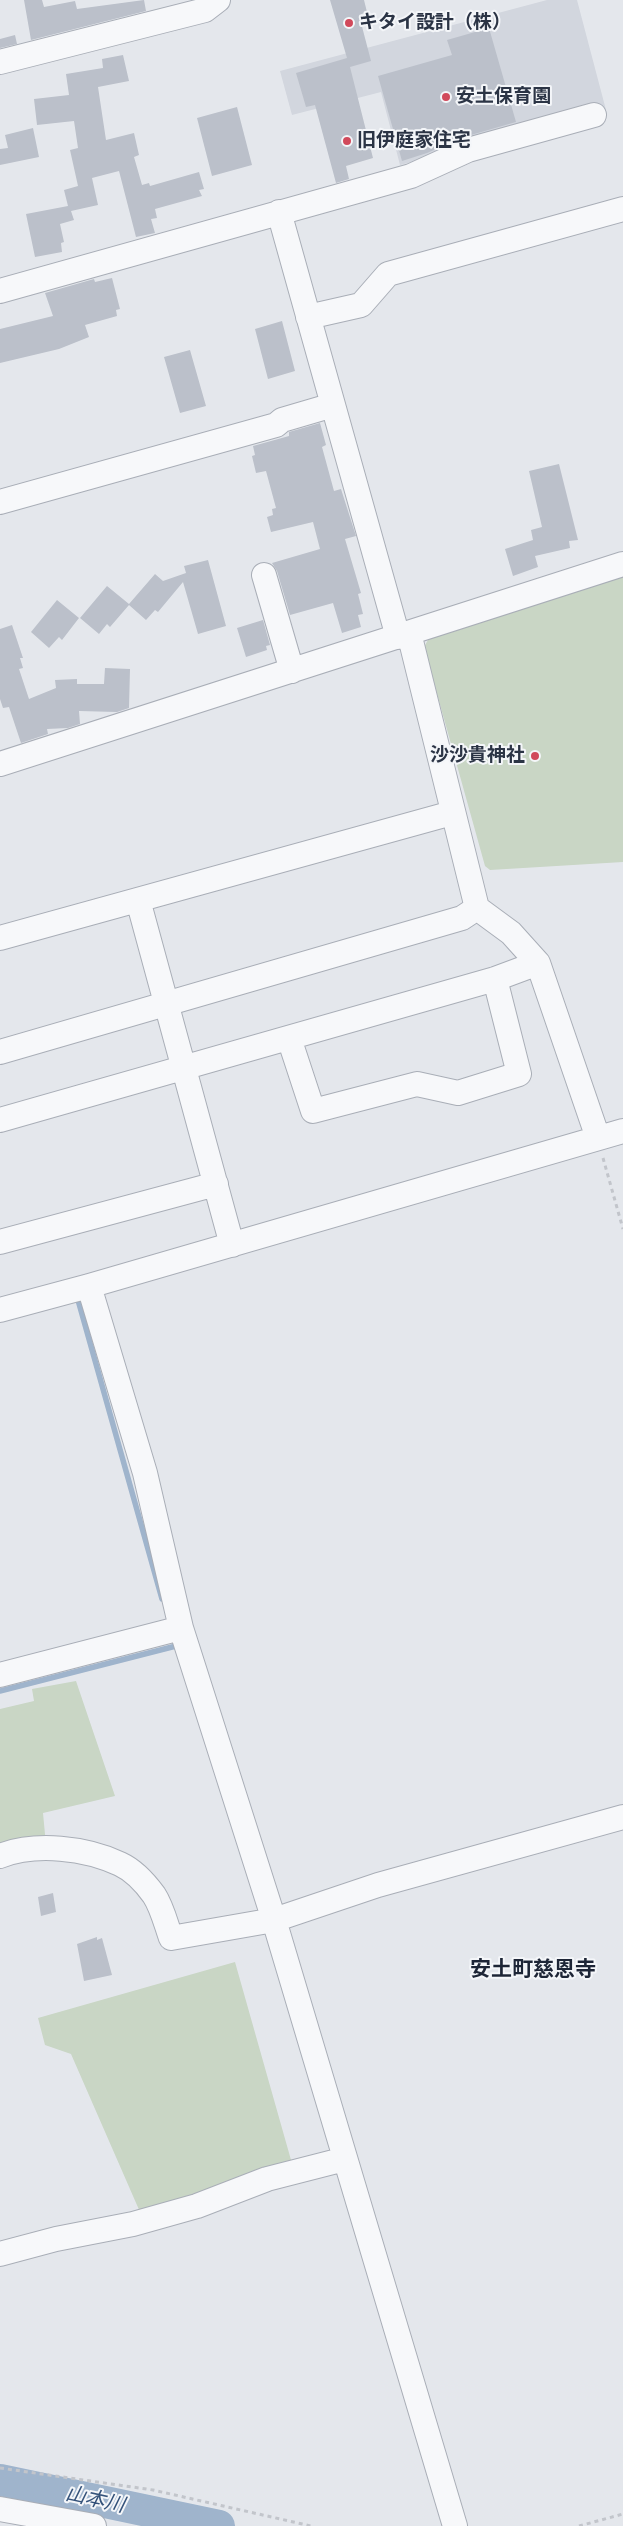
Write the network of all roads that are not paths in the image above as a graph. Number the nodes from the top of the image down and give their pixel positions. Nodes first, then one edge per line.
1 (218, 0) edge
2 (0, 62) edge
3 (594, 115) dead end
4 (623, 209) edge
5 (279, 212) junction
6 (0, 291) edge
7 (308, 317) junction
8 (333, 405) junction
9 (0, 502) edge
10 (623, 564) edge
11 (264, 575) dead end
12 (404, 635) junction
13 (292, 671) junction
14 (0, 764) edge
15 (452, 813) junction
16 (138, 900) junction
17 (477, 908) junction
18 (0, 938) edge
19 (538, 963) junction
20 (495, 979) junction
21 (166, 1002) junction
22 (289, 1038) junction
23 (0, 1052) edge
24 (184, 1067) junction
25 (0, 1120) edge
26 (623, 1131) edge
27 (598, 1138) junction
28 (216, 1184) junction
29 (0, 1242) edge
30 (232, 1245) junction
31 (89, 1286) junction
32 (0, 1310) edge
33 (180, 1628) junction
34 (0, 1676) edge
35 (623, 1817) edge
36 (0, 1856) edge
37 (274, 1920) junction
38 (345, 2158) junction
39 (0, 2254) edge
40 (0, 2508) edge
41 (94, 2526) edge
42 (455, 2526) edge

1 - 2 street
3 - 5 street
4 - 7 street
5 - 6 street
5 - 7 street
7 - 8 street
8 - 9 street
8 - 12 street
10 - 12 street
11 - 13 street
12 - 13 street
12 - 15 street
13 - 14 street
15 - 16 street
15 - 17 street
16 - 18 street
16 - 21 street
17 - 19 street
17 - 21 street
19 - 20 street
19 - 27 street
20 - 22 street
20 - 22 street
21 - 23 street
21 - 24 street
22 - 24 street
24 - 25 street
24 - 28 street
26 - 27 street
27 - 30 street
28 - 29 street
28 - 30 street
30 - 31 street
31 - 32 street
31 - 33 street
33 - 34 street
33 - 37 street
35 - 37 street
36 - 37 street
37 - 38 street
38 - 39 street
38 - 42 street
40 - 41 street

